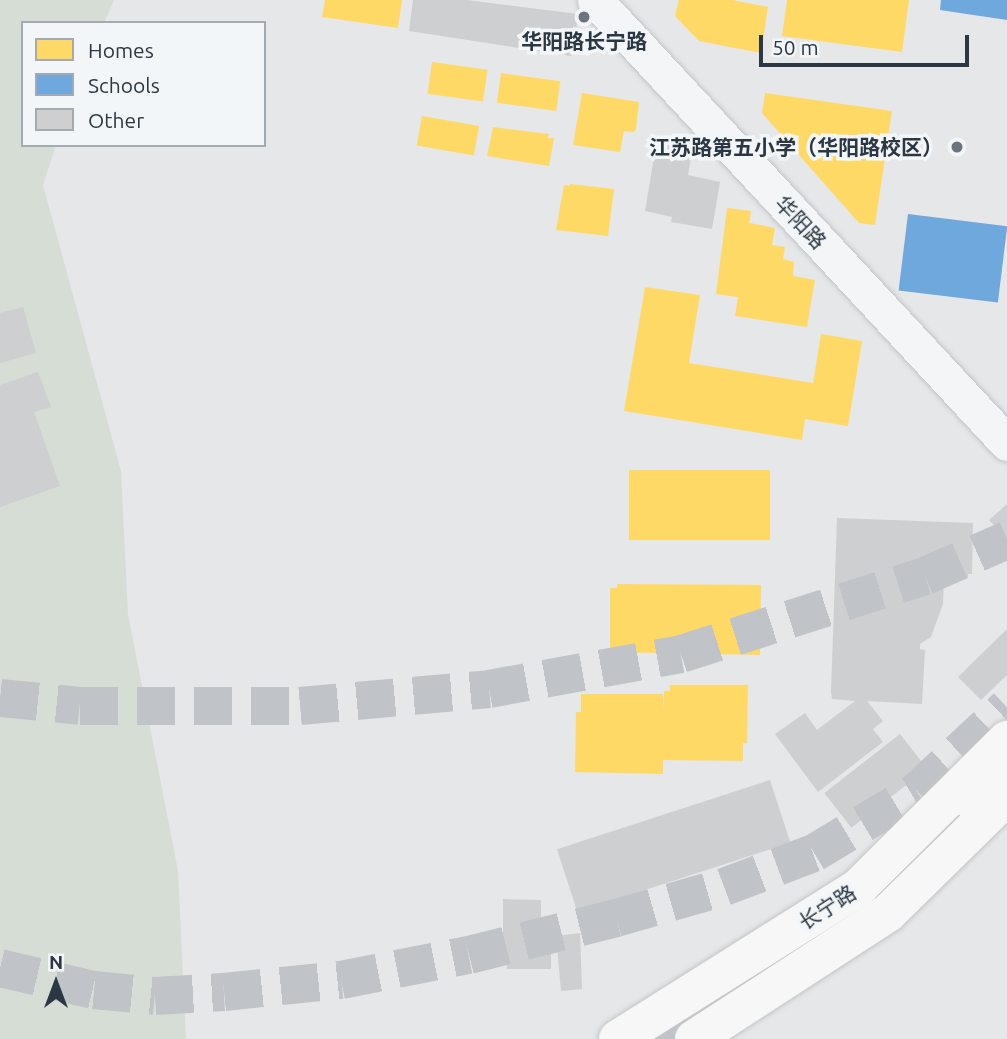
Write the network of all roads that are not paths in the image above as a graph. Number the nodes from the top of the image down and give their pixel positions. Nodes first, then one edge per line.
1 (595, 0) edge
2 (1007, 443) edge
3 (1007, 740) edge
4 (1007, 765) edge
5 (989, 798) edge
6 (618, 1039) edge
7 (694, 1039) edge

1 - 2 street, 华阳路
3 - 6 main road, 长宁路
4 - 5 main road, 长宁路
5 - 7 main road, 长宁路

